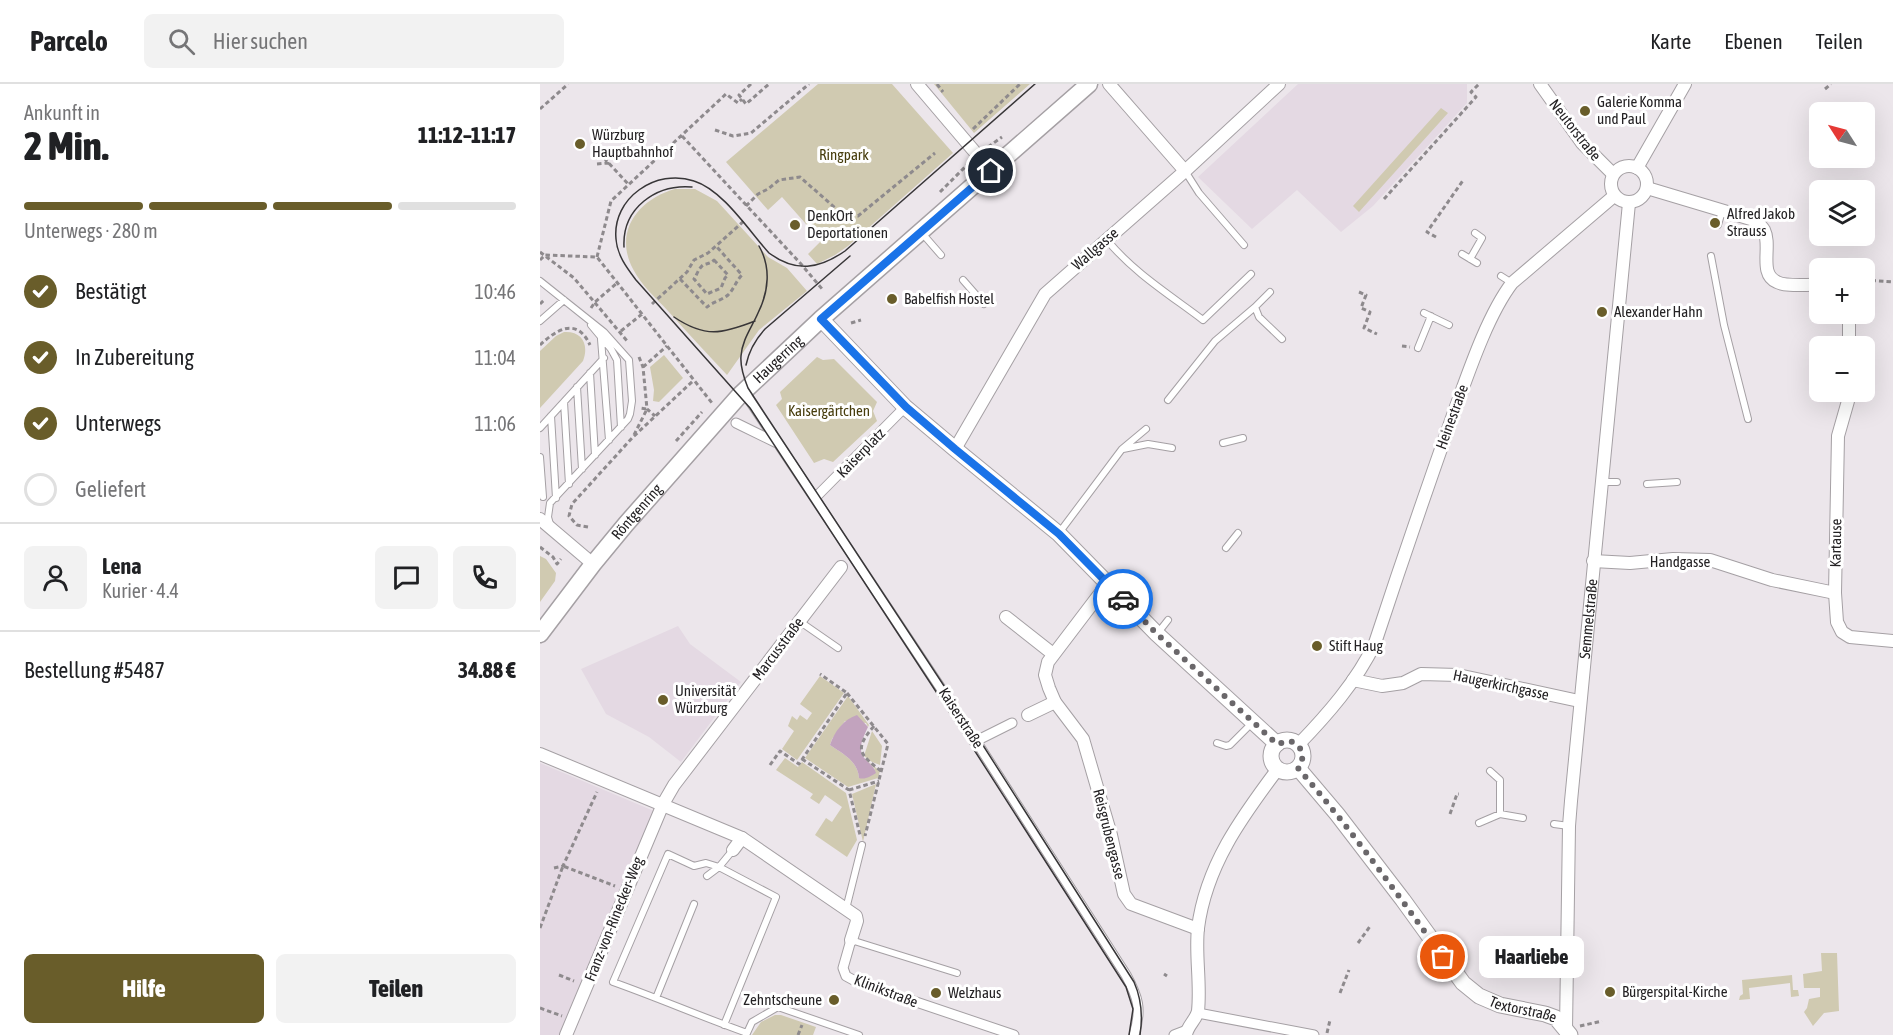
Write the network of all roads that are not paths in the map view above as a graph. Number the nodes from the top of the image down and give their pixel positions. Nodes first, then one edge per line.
1 (917, 84) edge
2 (1089, 84) edge
3 (1109, 84) edge
4 (1279, 84) edge
5 (1540, 84) edge
6 (1685, 84) edge
7 (1637, 168) junction
8 (991, 171) junction
9 (1185, 171) junction
10 (1613, 174) junction
11 (1645, 191) junction
12 (1614, 196) junction
13 (1629, 202) junction
14 (1722, 211) junction
15 (1718, 225) dead end
16 (920, 232) junction
17 (1475, 233) dead end
18 (1107, 239) junction
19 (1244, 245) dead end
20 (1462, 254) dead end
21 (941, 255) dead end
22 (1711, 256) dead end
23 (1470, 259) junction
24 (1477, 263) dead end
25 (1251, 274) dead end
26 (1501, 276) dead end
27 (963, 280) dead end
28 (1512, 283) junction
29 (1809, 285) edge
30 (542, 286) edge
31 (1270, 292) dead end
32 (564, 300) junction
33 (984, 304) dead end
34 (1255, 307) junction
35 (587, 319) junction
36 (821, 319) junction
37 (540, 321) edge
38 (1449, 325) dead end
39 (601, 338) junction
40 (1282, 339) dead end
41 (1418, 348) dead end
42 (604, 358) junction
43 (590, 373) junction
44 (577, 387) junction
45 (742, 394) junction
46 (1168, 400) dead end
47 (564, 402) junction
48 (1848, 402) edge
49 (906, 407) junction
50 (551, 416) junction
51 (1748, 419) dead end
52 (736, 423) dead end
53 (621, 426) junction
54 (540, 428) edge
55 (1146, 429) dead end
56 (1243, 438) dead end
57 (609, 440) junction
58 (1224, 443) dead end
59 (779, 444) junction
60 (1172, 448) dead end
61 (955, 449) junction
62 (1122, 449) junction
63 (595, 455) junction
64 (540, 457) edge
65 (582, 469) junction
66 (1601, 482) junction
67 (1617, 482) dead end
68 (1677, 482) dead end
69 (569, 484) junction
70 (1647, 484) dead end
71 (541, 496) edge
72 (556, 498) junction
73 (814, 498) junction
74 (550, 503) junction
75 (540, 519) edge
76 (551, 528) junction
77 (1238, 533) dead end
78 (1059, 534) junction
79 (1226, 548) dead end
80 (855, 558) junction
81 (1593, 561) junction
82 (593, 564) junction
83 (841, 567) joint
84 (1108, 583) junction
85 (1835, 593) junction
86 (1006, 617) dead end
87 (799, 621) junction
88 (1168, 621) dead end
89 (540, 634) edge
90 (1157, 634) junction
91 (1893, 641) edge
92 (838, 648) dead end
93 (1053, 654) junction
94 (1353, 680) junction
95 (1579, 701) junction
96 (1055, 702) junction
97 (1028, 715) dead end
98 (1254, 721) junction
99 (1012, 723) dead end
100 (976, 741) junction
101 (1217, 743) dead end
102 (1277, 744) junction
103 (1298, 745) junction
104 (540, 754) edge
105 (1298, 768) junction
106 (1277, 770) junction
107 (1490, 771) dead end
108 (663, 804) junction
109 (1500, 814) junction
110 (1523, 818) dead end
111 (1479, 823) dead end
112 (1554, 824) dead end
113 (1569, 826) junction
114 (742, 838) junction
115 (862, 845) road end
116 (733, 850) joint
117 (719, 867) junction
118 (707, 876) dead end
119 (694, 904) dead end
120 (846, 909) junction
121 (1198, 929) junction
122 (851, 940) junction
123 (957, 974) dead end
124 (656, 998) junction
125 (1198, 1013) junction
126 (726, 1025) junction
127 (1568, 1032) edge
128 (747, 1034) edge
129 (1182, 1034) edge
130 (566, 1035) edge
131 (724, 1035) edge
132 (859, 1035) edge
133 (1014, 1035) edge
134 (1134, 1035) edge
135 (1314, 1035) edge

1 - 8 street
2 - 8 main road, Haugerring
3 - 9 street
4 - 9 street, Wallgasse
5 - 10 street, Neutorstraße
6 - 7 street
7 - 10 street
7 - 11 street
8 - 16 main road, Haugerring
9 - 18 street, Wallgasse
9 - 19 lane
10 - 12 street
11 - 13 street
11 - 14 street
12 - 13 street
12 - 28 street, Heinestraße
13 - 66 street, Semmelstraße
14 - 15 lane
14 - 29 street
16 - 21 lane
16 - 36 main road, Haugerring
17 - 23 lane
18 - 25 lane
18 - 61 street, Wallgasse
20 - 23 lane
22 - 51 lane
23 - 24 lane
26 - 28 lane
27 - 33 lane
28 - 94 street, Heinestraße
30 - 32 lane
31 - 34 lane
32 - 35 lane
32 - 37 lane
34 - 40 lane
34 - 46 lane
35 - 39 lane
35 - 53 lane
36 - 45 main road, Haugerring
36 - 49 street
38 - 41 lane
39 - 42 lane
39 - 53 lane
42 - 43 lane
42 - 57 lane
43 - 44 lane
43 - 63 lane
44 - 47 lane
44 - 65 lane
45 - 59 street, Kaiserstraße
45 - 82 main road, Röntgenring
47 - 50 lane
47 - 69 lane
48 - 85 street, Kartause
49 - 61 street
49 - 73 street, Kaiserplatz
50 - 54 lane
50 - 72 lane
52 - 59 street
53 - 57 lane
55 - 62 lane
56 - 58 lane
57 - 63 lane
59 - 73 street, Kaiserstraße
60 - 62 lane
61 - 78 street
62 - 78 lane
63 - 65 lane
64 - 71 lane
65 - 69 lane
66 - 67 lane
66 - 81 street, Semmelstraße
68 - 70 lane
69 - 72 lane
71 - 74 lane
72 - 74 lane
73 - 80 street, Kaiserstraße
74 - 76 lane
75 - 76 street
76 - 82 street
77 - 79 lane
78 - 84 street
80 - 83 street, Marcusstraße
80 - 100 street, Kaiserstraße
81 - 85 street, Handgasse
81 - 95 street, Semmelstraße
82 - 89 main road, Röntgenring
83 - 87 street, Marcusstraße
84 - 90 street
84 - 93 street, Reisgrubengasse
85 - 91 street, Kartause
86 - 93 street
87 - 92 lane
87 - 108 street, Marcusstraße
88 - 90 lane
90 - 98 street
93 - 96 street, Reisgrubengasse
94 - 95 street, Haugerkirchgasse
94 - 103 street, Heinestraße
95 - 113 street, Semmelstraße
96 - 97 street
96 - 121 street, Reisgrubengasse
98 - 101 lane
98 - 102 street
99 - 100 street
100 - 134 street, Kaiserstraße
102 - 103 street
102 - 106 street
103 - 105 street
104 - 108 street
105 - 106 street
105 - 127 street, Textorstraße
106 - 121 street
107 - 109 lane
108 - 114 street
108 - 130 street, Franz-von-Rinecker-Weg
109 - 110 lane
109 - 111 lane
112 - 113 lane
113 - 127 street, Semmelstraße
114 - 116 street
114 - 120 street
115 - 120 lane
116 - 117 lane
117 - 118 lane
117 - 124 lane
117 - 126 lane
119 - 124 lane
120 - 122 street, Klinikstraße
121 - 125 street
122 - 123 lane
122 - 133 street, Klinikstraße
124 - 126 lane
125 - 129 street
125 - 135 street
126 - 128 lane
126 - 131 lane
128 - 132 lane

